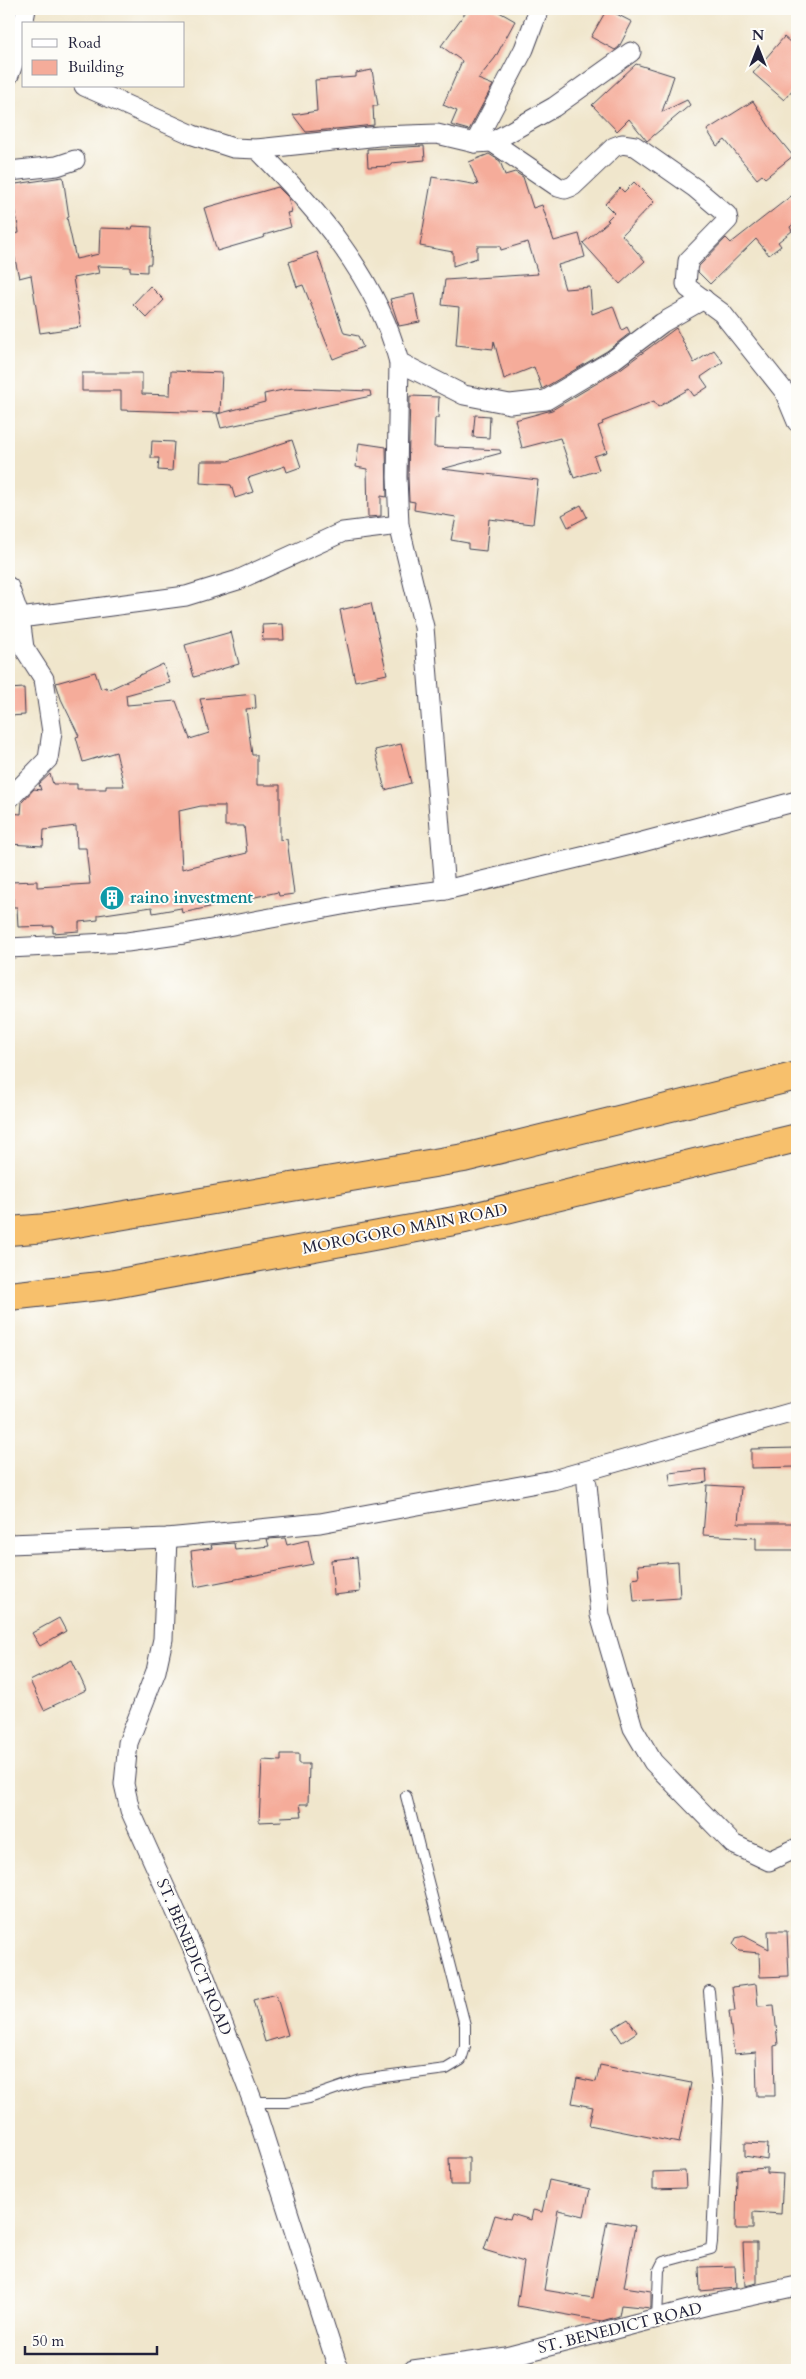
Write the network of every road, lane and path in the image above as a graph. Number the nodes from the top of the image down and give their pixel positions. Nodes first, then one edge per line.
1 (26, 9) edge
2 (539, 9) edge
3 (25, 22) edge
4 (631, 52) dead end
5 (21, 53) edge
6 (9, 75) edge
7 (88, 88) edge
8 (484, 142) junction
9 (257, 149) junction
10 (75, 160) dead end
11 (9, 171) edge
12 (704, 299) junction
13 (399, 362) junction
14 (797, 422) edge
15 (400, 525) junction
16 (9, 587) edge
17 (20, 618) junction
18 (16, 644) edge
19 (9, 798) edge
20 (797, 801) edge
21 (445, 890) junction
22 (9, 948) edge
23 (797, 1076) edge
24 (797, 1138) edge
25 (9, 1231) edge
26 (9, 1296) edge
27 (797, 1411) edge
28 (587, 1484) dead end
29 (167, 1538) junction
30 (9, 1544) edge
31 (406, 1796) dead end
32 (797, 1848) edge
33 (709, 1991) dead end
34 (253, 2102) junction
35 (797, 2286) edge
36 (657, 2319) junction
37 (508, 2364) edge
38 (341, 2370) edge
39 (413, 2370) edge

1 - 3 street
2 - 8 street
4 - 8 street
5 - 6 street
7 - 9 street
8 - 9 street
8 - 12 street
9 - 13 street
10 - 11 street
12 - 13 street
12 - 14 street
13 - 15 street
15 - 17 street
15 - 21 street
16 - 17 street
17 - 18 street
18 - 19 street
20 - 21 street
21 - 22 street
23 - 25 highway
24 - 26 highway, MOROGORO MAIN ROAD
27 - 29 street
28 - 32 street
29 - 30 street
29 - 34 street, ST. BENEDICT ROAD
31 - 34 lane
33 - 36 lane
34 - 38 street, ST. BENEDICT ROAD
35 - 36 street, ST. BENEDICT ROAD
36 - 37 street, ST. BENEDICT ROAD
37 - 39 street, ST. BENEDICT ROAD

